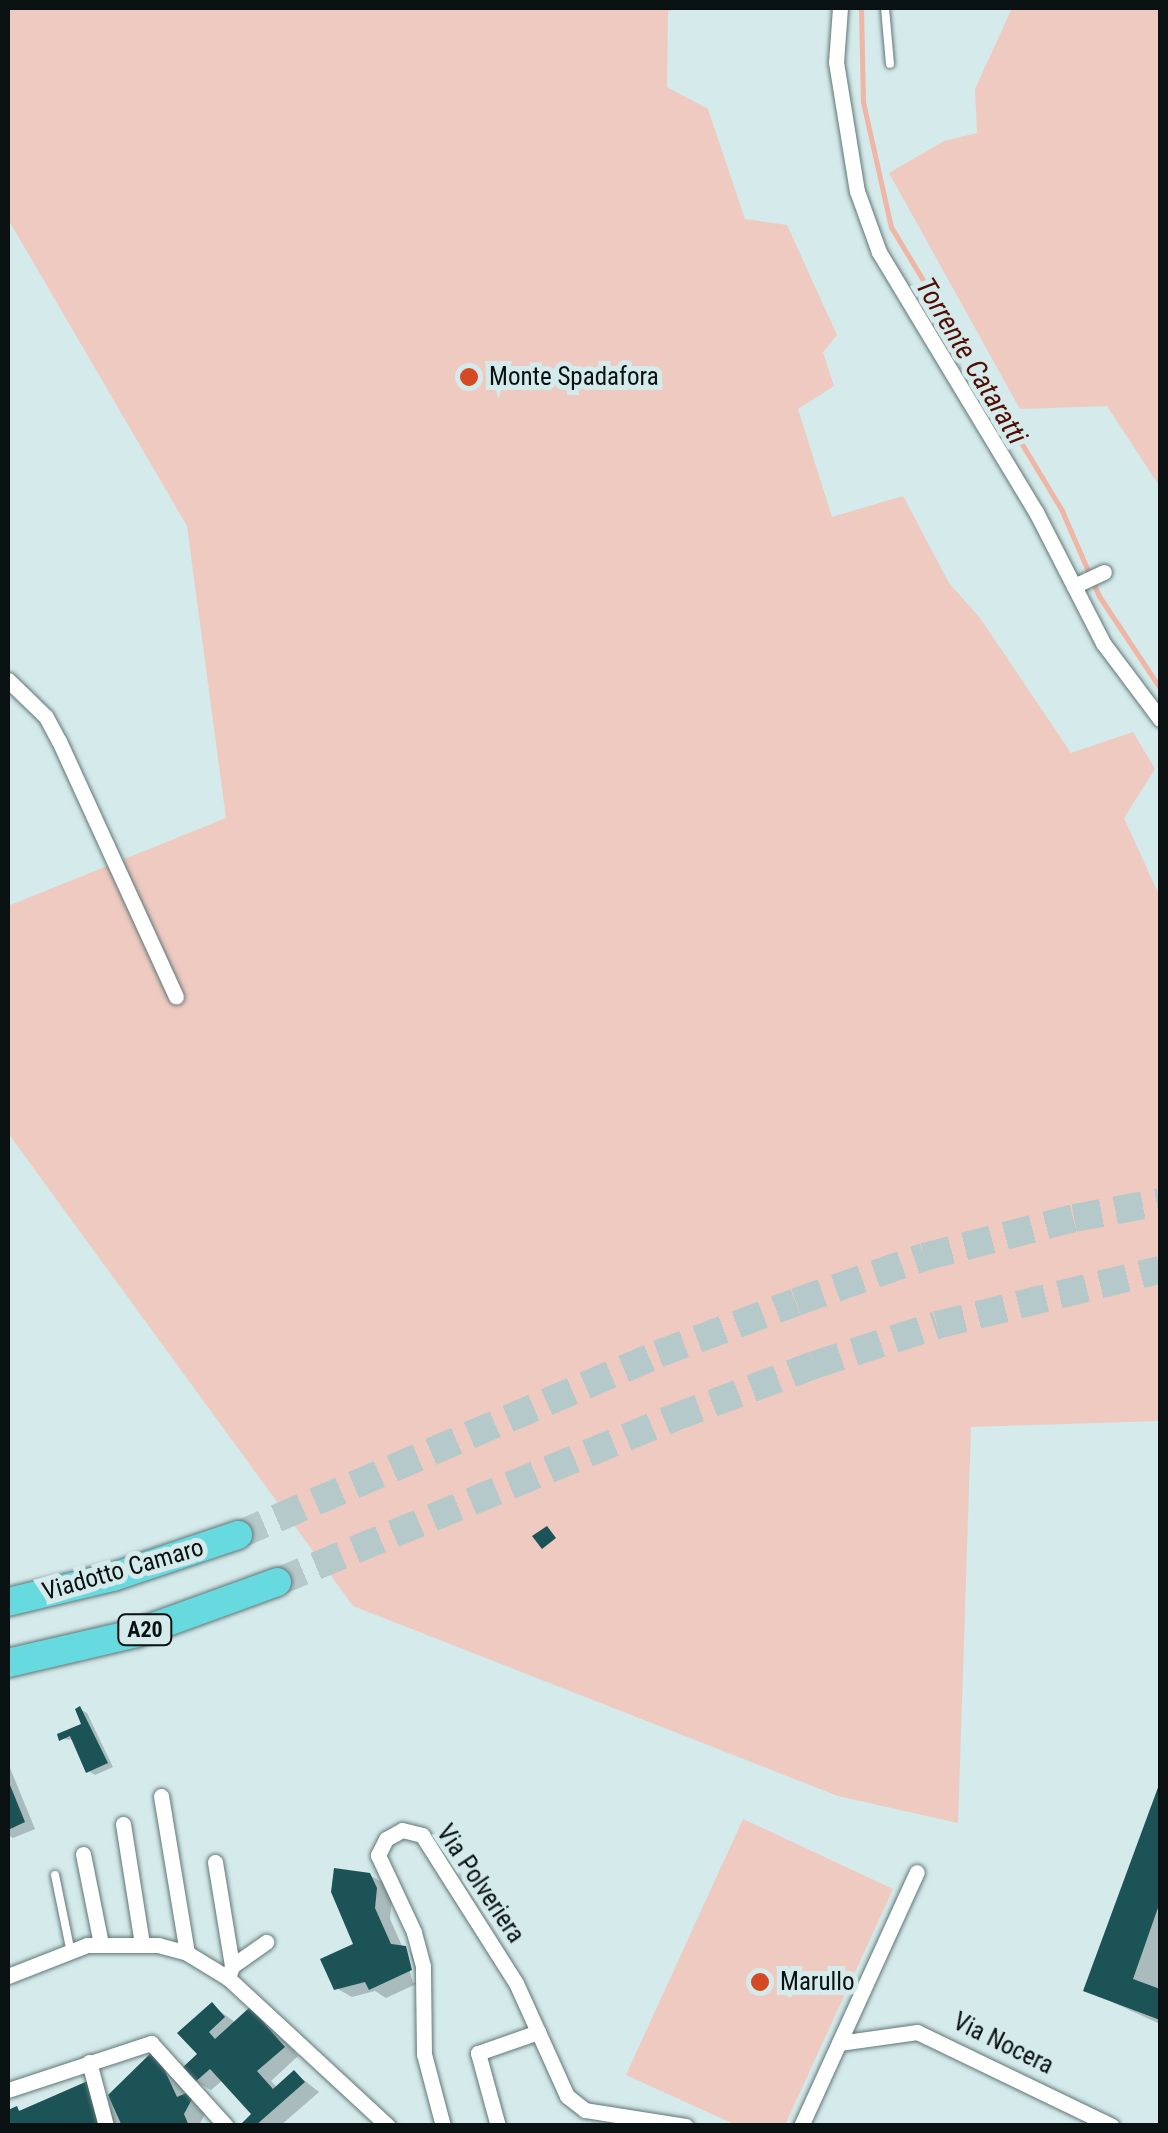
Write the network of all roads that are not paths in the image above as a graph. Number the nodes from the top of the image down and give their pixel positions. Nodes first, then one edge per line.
1 (840, 8) edge
2 (885, 8) edge
3 (890, 64) dead end
4 (1104, 572) dead end
5 (1074, 586) junction
6 (8, 680) edge
7 (1160, 719) edge
8 (176, 996) dead end
9 (238, 1535) tunnel mouth
10 (277, 1582) tunnel mouth
11 (8, 1602) edge
12 (8, 1663) edge
13 (161, 1796) dead end
14 (124, 1824) dead end
15 (83, 1854) dead end
16 (215, 1862) dead end
17 (917, 1872) dead end
18 (54, 1875) dead end
19 (266, 1942) dead end
20 (102, 1944) junction
21 (142, 1944) junction
22 (70, 1948) junction
23 (186, 1953) junction
24 (230, 1972) junction
25 (8, 1976) edge
26 (538, 2032) junction
27 (839, 2042) junction
28 (88, 2062) junction
29 (8, 2090) edge
30 (106, 2126) edge
31 (226, 2126) edge
32 (388, 2126) edge
33 (444, 2126) edge
34 (498, 2126) edge
35 (686, 2126) edge
36 (801, 2126) edge
37 (1112, 2126) edge

1 - 5 street
2 - 3 lane
4 - 5 street
5 - 7 street
6 - 8 street
9 - 11 highway, Viadotto Camaro / A20
10 - 12 highway, A20
13 - 23 street
14 - 21 street
15 - 20 street
16 - 24 street
17 - 27 street
18 - 22 lane
19 - 24 street
20 - 21 street
20 - 22 street
21 - 23 street
22 - 25 street
23 - 24 street
24 - 32 street
26 - 33 street, Via Polveriera
26 - 34 street
26 - 35 street, Via Polveriera
27 - 36 street
27 - 37 street, Via Nocera
28 - 29 street
28 - 30 street
28 - 31 street

